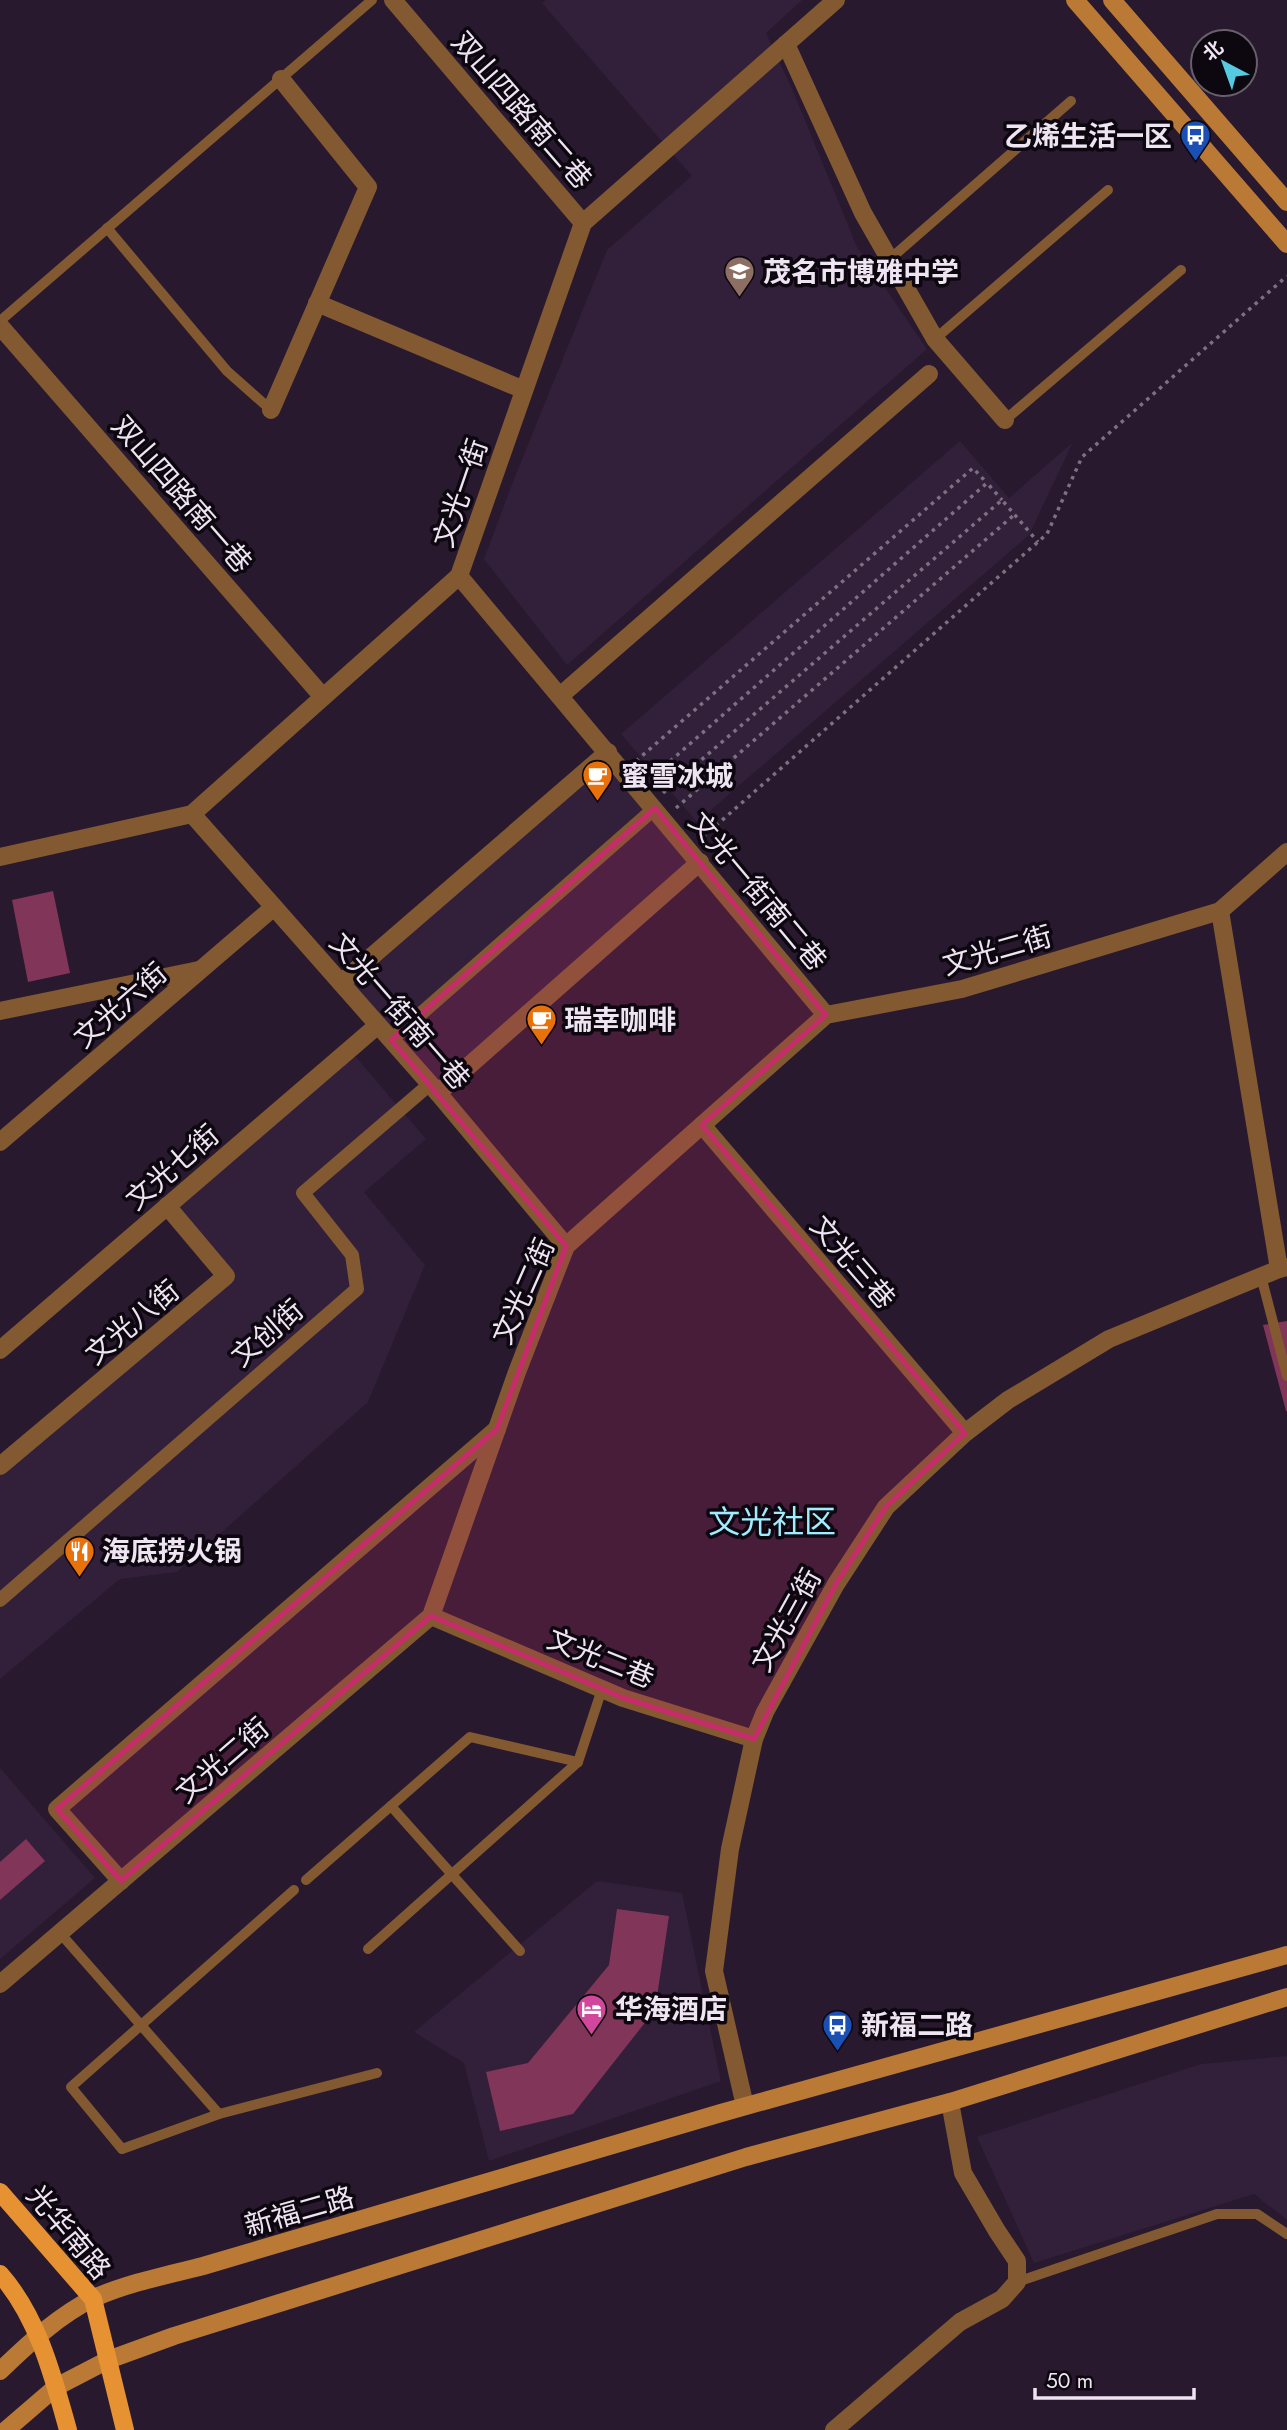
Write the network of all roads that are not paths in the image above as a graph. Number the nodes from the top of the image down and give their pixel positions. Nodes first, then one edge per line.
1 (372, 0) edge
2 (393, 0) edge
3 (836, 0) edge
4 (1075, 0) edge
5 (1112, 0) edge
6 (786, 44) junction
7 (281, 79) junction
8 (1071, 101) dead end
9 (1108, 190) dead end
10 (1287, 202) edge
11 (583, 223) junction
12 (107, 228) junction
13 (1287, 244) edge
14 (890, 259) junction
15 (1181, 270) dead end
16 (317, 303) junction
17 (0, 323) edge
18 (935, 339) junction
19 (929, 374) dead end
20 (524, 390) junction
21 (271, 410) joint
22 (1005, 420) joint
23 (459, 576) junction
24 (560, 695) junction
25 (323, 697) junction
26 (608, 752) junction
27 (657, 810) junction
28 (192, 814) junction
29 (1287, 852) edge
30 (0, 857) edge
31 (700, 862) junction
32 (274, 907) junction
33 (1220, 911) junction
34 (201, 970) junction
35 (341, 983) junction
36 (1, 1005) edge
37 (826, 1015) junction
38 (377, 1025) junction
39 (391, 1040) junction
40 (434, 1089) junction
41 (702, 1125) junction
42 (0, 1142) edge
43 (167, 1206) junction
44 (566, 1246) junction
45 (1283, 1268) edge
46 (1261, 1276) junction
47 (0, 1350) edge
48 (1287, 1376) edge
49 (497, 1429) junction
50 (965, 1433) junction
51 (0, 1466) edge
52 (0, 1600) edge
53 (431, 1616) junction
54 (602, 1689) junction
55 (754, 1739) junction
56 (578, 1762) junction
57 (391, 1806) junction
58 (452, 1874) junction
59 (306, 1880) dead end
60 (121, 1881) junction
61 (294, 1891) dead end
62 (60, 1933) junction
63 (368, 1949) dead end
64 (520, 1951) dead end
65 (1287, 1955) edge
66 (0, 1984) edge
67 (1287, 1997) edge
68 (140, 2025) junction
69 (377, 2073) dead end
70 (950, 2102) junction
71 (745, 2106) junction
72 (219, 2114) junction
73 (0, 2192) edge
74 (1287, 2234) edge
75 (0, 2274) edge
76 (1017, 2282) junction
77 (93, 2299) junction
78 (38, 2335) junction
79 (108, 2360) junction
80 (0, 2371) edge
81 (56, 2387) junction
82 (6, 2430) edge
83 (68, 2430) edge
84 (125, 2430) edge
85 (834, 2430) edge

1 - 7 lane
2 - 11 street, 双山四路南二巷
3 - 6 street, 文光一街
4 - 13 main road
5 - 10 main road
6 - 11 street, 文光一街
6 - 14 street
7 - 12 lane
7 - 16 street
8 - 14 lane
9 - 18 lane
11 - 20 street, 文光一街
12 - 17 lane
12 - 21 lane
14 - 18 street
15 - 22 lane
16 - 20 street
16 - 21 street
17 - 25 street, 双山四路南一巷
18 - 22 street
19 - 24 street
20 - 23 street, 文光一街
23 - 24 street, 文光一街南二巷
23 - 25 street, 文光一街
24 - 26 street, 文光一街南二巷
25 - 28 street, 文光一街
26 - 27 street, 文光一街南二巷
26 - 35 street
27 - 31 street, 文光一街南二巷
27 - 39 street
28 - 30 street, 文光一街
28 - 32 street, 文光一街南一巷
29 - 33 street, 文光二街
31 - 37 street, 文光一街南二巷
31 - 40 street
32 - 34 street, 文光六街
32 - 35 street, 文光一街南一巷
33 - 37 street, 文光二街
33 - 45 street
34 - 36 street
34 - 42 street, 文光六街
35 - 38 street, 文光一街南一巷
37 - 41 street, 文光二街
38 - 39 street, 文光一街南一巷
38 - 43 street, 文光七街
39 - 40 street, 文光一街南一巷
40 - 44 street, 文光一街南一巷
40 - 52 street, 文创街
41 - 44 street, 文光二街
41 - 50 street, 文光三巷
43 - 47 street, 文光七街
43 - 51 street, 文光八街
44 - 49 street, 文光二街
45 - 46 street, 文光三街
46 - 48 lane
46 - 50 street, 文光三街
49 - 53 street, 文光二街
49 - 60 street
50 - 55 street, 文光三街
53 - 54 street, 文光二巷
53 - 60 street, 文光二街
54 - 55 street, 文光二巷
54 - 56 lane
55 - 71 street, 文光三街
56 - 57 lane
56 - 58 lane
57 - 58 lane
57 - 59 lane
58 - 63 lane
58 - 64 lane
60 - 62 street, 文光二街
61 - 68 lane
62 - 66 street, 文光二街
62 - 68 lane
65 - 71 main road, 新福二路
67 - 70 main road
68 - 72 lane
68 - 72 lane
69 - 72 lane
70 - 76 street
70 - 79 main road
71 - 77 main road, 新福二路
73 - 77 main road, 光华南路
74 - 76 lane
75 - 78 main road
76 - 85 street
77 - 78 main road, 新福二路
77 - 79 main road, 光华南路
78 - 80 main road, 新福二路
78 - 81 main road
79 - 81 main road
79 - 84 main road, 光华南路
81 - 82 main road
81 - 83 main road

